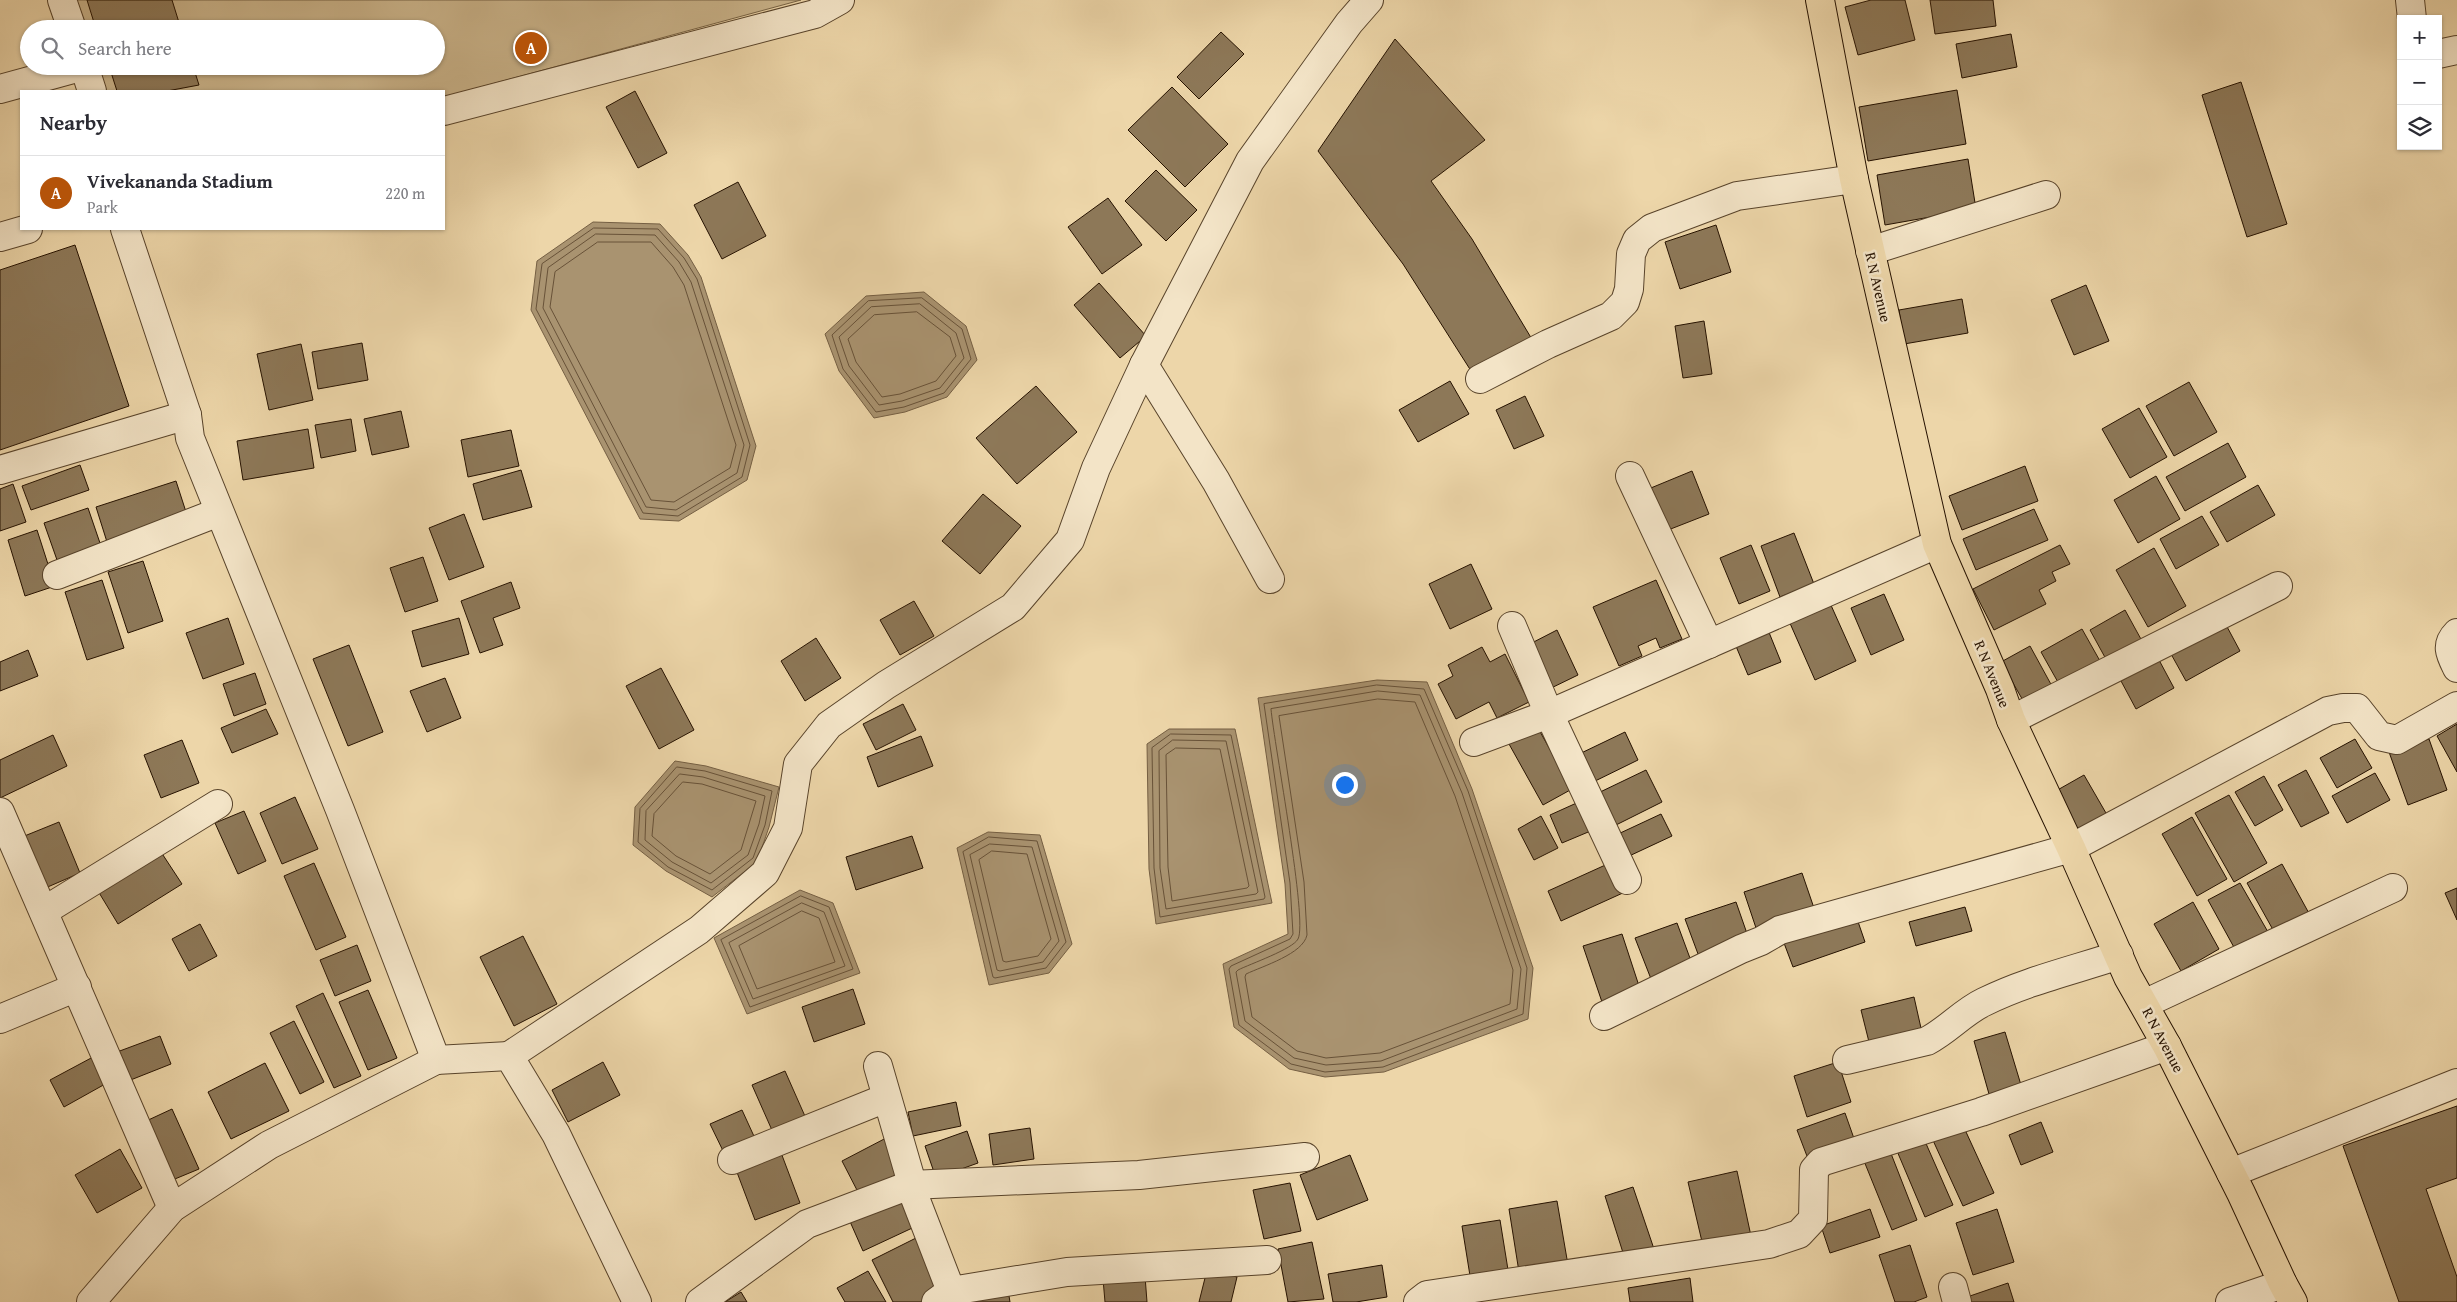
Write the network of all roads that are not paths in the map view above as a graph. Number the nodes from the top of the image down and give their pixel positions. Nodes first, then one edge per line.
1 (62, 0) edge
2 (840, 0) edge
3 (1368, 0) edge
4 (1820, 0) edge
5 (2410, 0) edge
6 (2412, 15) edge
7 (69, 20) edge
8 (2457, 50) edge
9 (2442, 53) edge
10 (51, 75) edge
11 (87, 75) edge
12 (0, 89) edge
13 (92, 90) edge
14 (445, 111) edge
15 (1854, 179) junction
16 (2046, 195) dead end
17 (24, 230) edge
18 (125, 230) edge
19 (0, 237) edge
20 (1870, 252) junction
21 (1144, 365) junction
22 (1480, 379) dead end
23 (187, 415) junction
24 (0, 470) edge
25 (1630, 476) dead end
26 (220, 512) junction
27 (1937, 544) junction
28 (58, 575) dead end
29 (1270, 579) dead end
30 (2278, 586) dead end
31 (1512, 626) dead end
32 (2457, 633) edge
33 (1709, 644) junction
34 (2457, 668) edge
35 (2457, 706) edge
36 (1548, 714) junction
37 (2011, 720) junction
38 (1474, 742) dead end
39 (218, 804) dead end
40 (0, 812) edge
41 (5, 839) edge
42 (2071, 848) junction
43 (1627, 880) dead end
44 (2393, 888) dead end
45 (44, 911) junction
46 (2118, 955) junction
47 (77, 987) junction
48 (2144, 1004) junction
49 (1604, 1016) dead end
50 (0, 1019) edge
51 (2167, 1046) junction
52 (509, 1056) junction
53 (436, 1060) junction
54 (1846, 1060) dead end
55 (878, 1066) dead end
56 (2457, 1083) edge
57 (886, 1098) junction
58 (1305, 1157) dead end
59 (732, 1160) dead end
60 (2231, 1173) junction
61 (910, 1185) junction
62 (172, 1208) junction
63 (1267, 1260) dead end
64 (2288, 1293) edge
65 (943, 1297) edge
66 (91, 1302) edge
67 (637, 1302) edge
68 (700, 1302) edge
69 (1418, 1302) edge
70 (2230, 1302) edge

1 - 7 street
2 - 14 street
3 - 21 street
4 - 15 main road, R N Avenue
5 - 6 street
8 - 9 street
10 - 12 street
11 - 13 street
15 - 20 main road, R N Avenue
15 - 22 street
16 - 20 street
17 - 19 street
18 - 23 street
20 - 27 main road, R N Avenue
21 - 29 street
21 - 52 street
23 - 24 street
23 - 26 street
25 - 33 street
26 - 28 street
26 - 53 street
27 - 33 street
27 - 37 main road, R N Avenue
30 - 37 street
31 - 36 street
32 - 34 street
33 - 36 street
35 - 42 street
36 - 38 street
36 - 43 street
37 - 42 main road, R N Avenue
39 - 45 street
40 - 41 street
41 - 45 street
42 - 46 main road, R N Avenue
42 - 49 street
44 - 48 street
45 - 47 street
46 - 48 main road, R N Avenue
46 - 54 street
47 - 50 street
47 - 62 street
48 - 51 main road, R N Avenue
51 - 60 main road, R N Avenue
51 - 69 street
52 - 53 street
52 - 67 street
53 - 62 street
55 - 57 street
56 - 60 street
57 - 59 street
57 - 61 street
58 - 61 street
60 - 64 main road, R N Avenue
61 - 65 street
61 - 68 street
62 - 66 street
63 - 65 street
64 - 70 street

